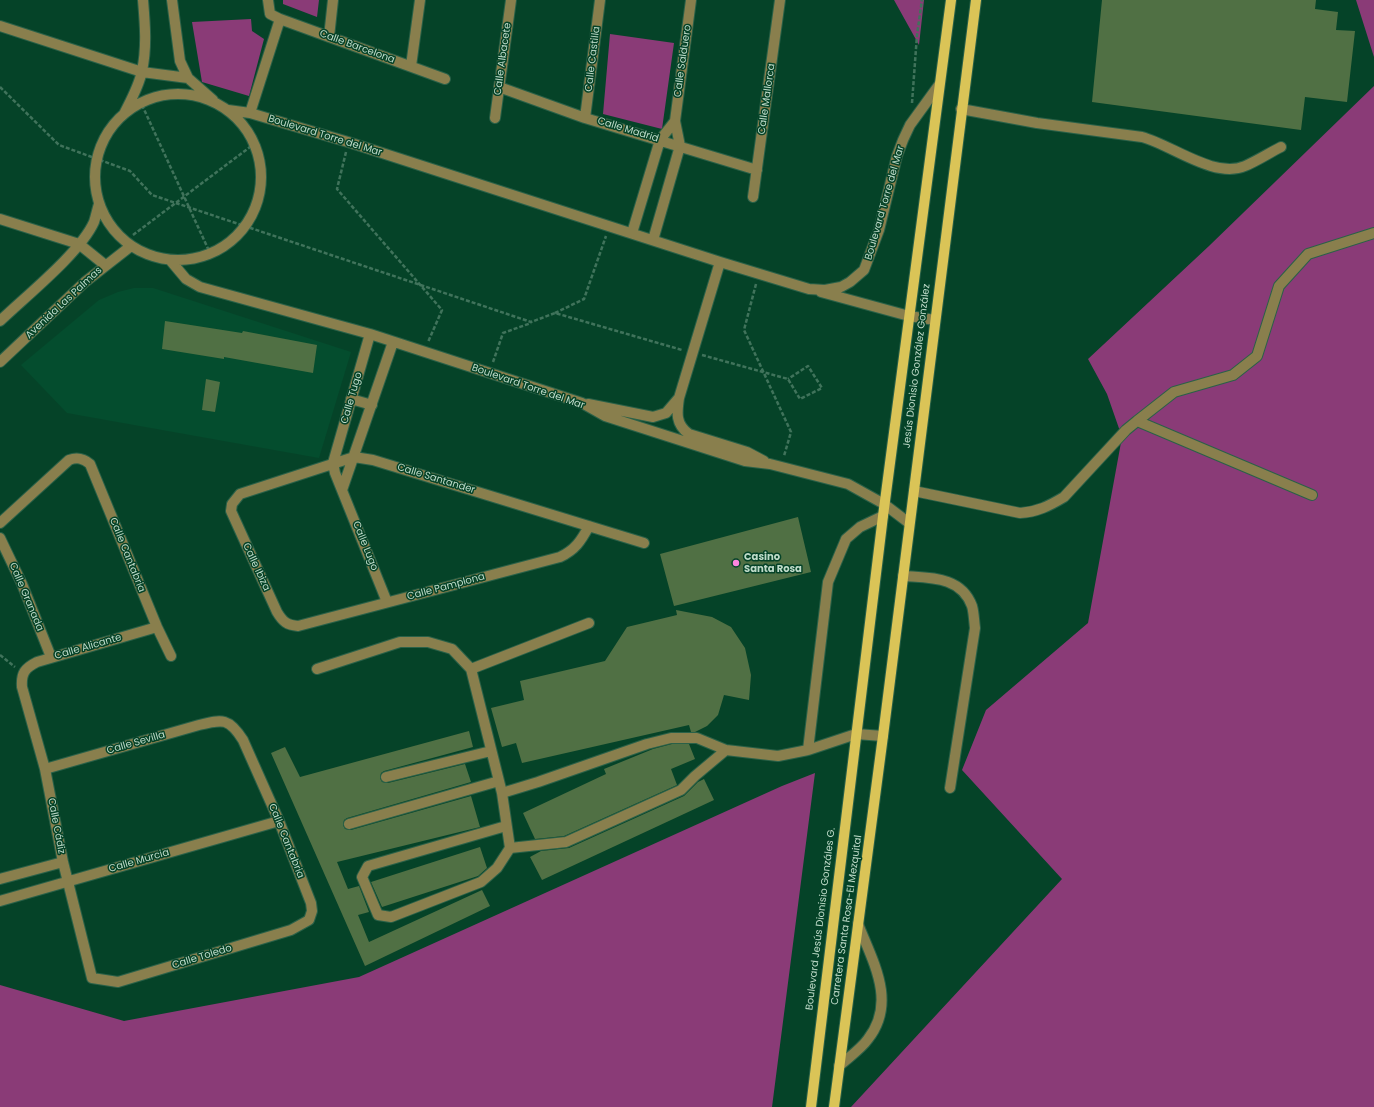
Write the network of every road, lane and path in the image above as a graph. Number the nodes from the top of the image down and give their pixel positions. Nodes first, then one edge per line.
1 (143, 0) edge
2 (172, 0) edge
3 (268, 0) edge
4 (333, 0) edge
5 (420, 0) edge
6 (511, 0) edge
7 (600, 0) edge
8 (691, 0) edge
9 (780, 0) edge
10 (922, 0) edge
11 (950, 0) edge
12 (976, 0) edge
13 (275, 17) junction
14 (0, 26) edge
15 (329, 37) junction
16 (411, 66) junction
17 (142, 72) junction
18 (188, 78) junction
19 (445, 79) dead end
20 (939, 85) junction
21 (0, 87) edge
22 (499, 87) junction
23 (216, 103) junction
24 (141, 104) junction
25 (961, 109) junction
26 (228, 110) junction
27 (250, 113) junction
28 (124, 114) junction
29 (495, 118) dead end
30 (586, 118) junction
31 (675, 122) junction
32 (910, 125) junction
33 (660, 140) junction
34 (348, 142) junction
35 (254, 144) junction
36 (680, 146) junction
37 (1281, 147) dead end
38 (97, 160) junction
39 (757, 170) junction
40 (184, 196) junction
41 (752, 197) dead end
42 (175, 203) junction
43 (99, 204) junction
44 (190, 209) junction
45 (0, 219) edge
46 (610, 226) junction
47 (244, 227) junction
48 (632, 233) junction
49 (1374, 233) edge
50 (653, 240) junction
51 (79, 244) junction
52 (128, 244) junction
53 (210, 253) junction
54 (170, 260) junction
55 (720, 262) junction
56 (105, 265) junction
57 (759, 274) junction
58 (418, 285) junction
59 (809, 289) junction
60 (555, 313) junction
61 (909, 316) junction
62 (935, 320) junction
63 (0, 321) edge
64 (531, 322) junction
65 (370, 334) junction
66 (393, 342) junction
67 (425, 352) junction
68 (693, 353) junction
69 (0, 362) edge
70 (763, 371) junction
71 (489, 373) junction
72 (788, 379) junction
73 (679, 398) junction
74 (351, 399) junction
75 (582, 403) junction
76 (372, 405) junction
77 (1137, 421) junction
78 (354, 457) junction
79 (333, 463) junction
80 (770, 464) junction
81 (782, 467) junction
82 (342, 490) junction
83 (914, 491) junction
84 (1312, 495) dead end
85 (232, 504) joint
86 (884, 504) junction
87 (883, 516) junction
88 (0, 523) edge
89 (909, 523) junction
90 (589, 526) junction
91 (0, 538) edge
92 (644, 543) dead end
93 (903, 576) junction
94 (388, 602) junction
95 (590, 623) dead end
96 (289, 625) joint
97 (157, 627) junction
98 (0, 655) edge
99 (171, 656) dead end
100 (51, 657) junction
101 (471, 668) junction
102 (317, 669) dead end
103 (23, 674) junction
104 (228, 722) joint
105 (856, 734) junction
106 (883, 736) junction
107 (726, 750) junction
108 (808, 750) junction
109 (491, 751) junction
110 (45, 769) junction
111 (386, 777) dead end
112 (499, 781) junction
113 (950, 788) dead end
114 (502, 793) junction
115 (279, 821) junction
116 (349, 824) dead end
117 (506, 826) junction
118 (510, 848) junction
119 (63, 862) junction
120 (0, 879) edge
121 (68, 881) junction
122 (0, 900) edge
123 (309, 920) joint
124 (858, 924) junction
125 (92, 978) joint
126 (839, 1066) junction
127 (811, 1107) edge
128 (834, 1107) edge

1 - 17 street
2 - 18 street
3 - 13 street
4 - 15 street
5 - 16 street
6 - 22 street, Calle Albacete
7 - 30 street, Calle Castilla
8 - 31 street, Calle Salduero
9 - 39 street, Calle Mallorca
10 - 32 path
11 - 20 main road, Jesús Dionisio González González
12 - 25 main road, Jesús Dionisio González González
13 - 15 street, Calle Barcelona
13 - 27 street
14 - 17 street
15 - 16 street, Calle Barcelona
16 - 19 street, Calle Barcelona
17 - 18 street
17 - 28 street
18 - 23 street
20 - 32 street, Boulevard Torre del Mar
20 - 61 main road, Jesús Dionisio González González
21 - 38 path
22 - 29 street, Calle Albacete
22 - 30 street, Calle Madrid
23 - 24 street
23 - 26 street
24 - 28 street
24 - 40 path
25 - 37 street
25 - 62 main road, Jesús Dionisio González González
26 - 27 street, Boulevard Torre del Mar
26 - 35 street
27 - 34 street, Boulevard Torre del Mar
28 - 38 street
30 - 33 street, Calle Madrid
31 - 33 street
31 - 36 street, Calle Salduero
32 - 59 street, Boulevard Torre del Mar
33 - 36 street, Calle Madrid
33 - 48 street
34 - 46 street, Boulevard Torre del Mar
34 - 58 path
35 - 40 path
35 - 47 street
36 - 39 street, Calle Madrid
36 - 50 street, Calle Salduero
38 - 42 path
38 - 43 street
39 - 41 street, Calle Mallorca
40 - 42 path
40 - 44 path
42 - 44 path
42 - 52 path
43 - 51 street
43 - 52 street
44 - 47 path
44 - 53 path
45 - 51 street
46 - 48 street, Boulevard Torre del Mar
46 - 60 path
47 - 53 street
47 - 58 path
48 - 50 street, Boulevard Torre del Mar
49 - 77 street
50 - 55 street, Boulevard Torre del Mar
51 - 56 street
51 - 63 street
52 - 54 street
52 - 56 street, Avenida Las Palmas
53 - 54 street
54 - 65 street, Boulevard Torre del Mar
55 - 57 street, Boulevard Torre del Mar
55 - 68 street
56 - 69 street, Avenida Las Palmas
57 - 59 street, Boulevard Torre del Mar
57 - 70 path
58 - 64 path
58 - 67 path
59 - 61 street, Boulevard Torre del Mar
60 - 64 path
60 - 68 path
61 - 62 street, Boulevard Torre del Mar
61 - 86 main road, Jesús Dionisio González González
62 - 83 main road, Jesús Dionisio González González
64 - 71 path
65 - 66 street, Boulevard Torre del Mar
65 - 74 street, Calle Tugo
66 - 67 street, Boulevard Torre del Mar
66 - 76 street, Calle Tugo
67 - 71 street, Boulevard Torre del Mar
68 - 70 path
68 - 73 street
70 - 72 path
70 - 81 path
71 - 75 street, Boulevard Torre del Mar
72 - 72 path
73 - 75 street
73 - 80 street
74 - 76 street
74 - 79 street, Calle Tugo
75 - 80 street, Boulevard Torre del Mar
76 - 78 street, Calle Tugo
77 - 83 street
77 - 84 street
78 - 79 street, Calle Santander
78 - 82 street
78 - 90 street, Calle Santander
79 - 82 street, Calle Lugo
79 - 85 street, Calle Santander
80 - 81 street, Boulevard Torre del Mar
81 - 86 street, Boulevard Torre del Mar
82 - 94 street, Calle Lugo
83 - 89 main road, Jesús Dionisio González González
85 - 96 street, Calle Ibiza
86 - 87 main road, Jesús Dionisio González González
86 - 89 street, Boulevard Torre del Mar
87 - 105 main road, Jesús Dionisio González González
87 - 108 street
88 - 97 street, Calle Cantabria
89 - 93 main road, Jesús Dionisio González González
90 - 92 street, Calle Santander
90 - 94 street, Calle Pamplona
91 - 100 street, Calle Granada
93 - 106 main road, Jesús Dionisio González González
93 - 113 street
94 - 96 street, Calle Pamplona
95 - 101 street
97 - 99 street, Calle Cantabria
97 - 100 street, Calle Alicante
98 - 103 path
100 - 103 street, Calle Alicante
101 - 102 street
101 - 109 street
103 - 110 street, Calle Cádiz
104 - 110 street, Calle Sevilla
104 - 115 street, Calle Cantabria
105 - 106 street
105 - 108 street
105 - 127 main road, Boulevard Jesús Dionisio Gonzáles G.
106 - 124 main road, Carretera Santa Rosa-El Mezquital
107 - 108 street
107 - 114 street
107 - 118 street
109 - 111 street
109 - 112 street
110 - 119 street, Calle Cádiz
112 - 114 street
112 - 116 street
114 - 117 street
115 - 121 street, Calle Murcia
115 - 123 street, Calle Cantabria
117 - 118 street
117 - 118 street
119 - 120 street
119 - 121 street, Calle Cádiz
121 - 122 street, Calle Murcia
121 - 125 street, Calle Cádiz
123 - 125 street, Calle Toledo
124 - 126 main road, Carretera Santa Rosa-El Mezquital
124 - 126 street
126 - 128 main road, Carretera Santa Rosa-El Mezquital

